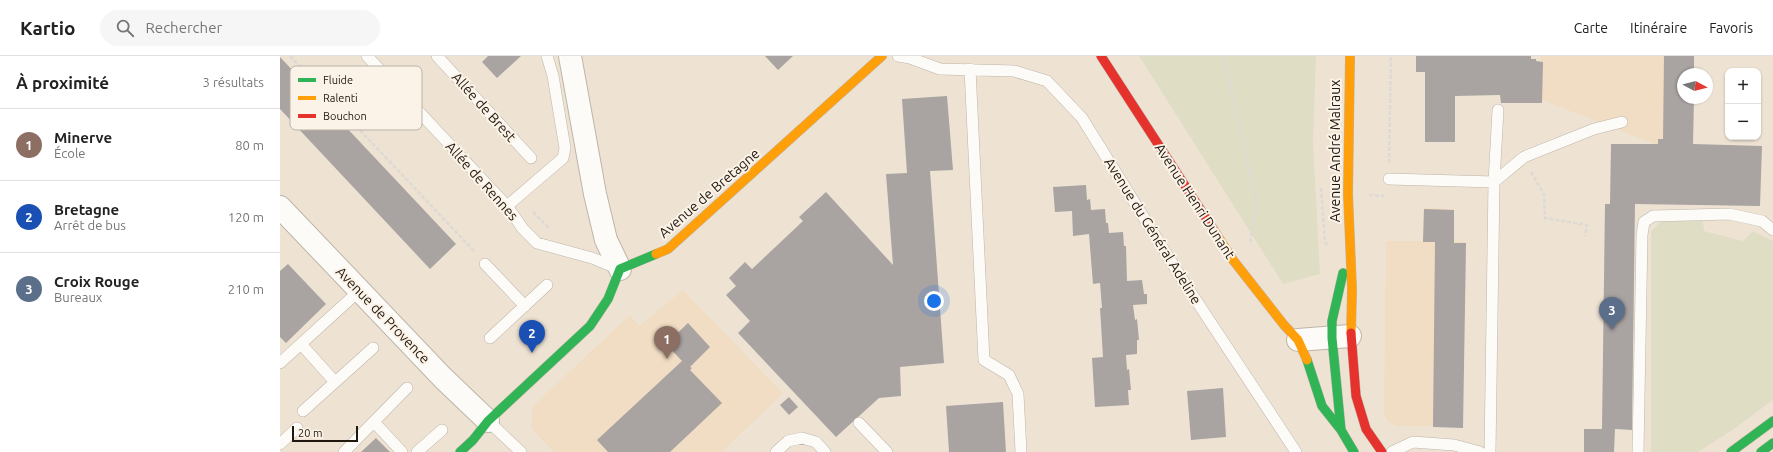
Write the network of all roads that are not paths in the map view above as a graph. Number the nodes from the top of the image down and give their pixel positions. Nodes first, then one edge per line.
1 (367, 56) edge
2 (437, 56) edge
3 (547, 56) edge
4 (570, 56) edge
5 (882, 56) edge
6 (898, 56) edge
7 (1102, 56) edge
8 (1350, 56) edge
9 (376, 66) edge
10 (970, 69) junction
11 (1498, 110) dead end
12 (422, 115) edge
13 (1622, 122) dead end
14 (531, 158) dead end
15 (1389, 179) road end
16 (1494, 182) junction
17 (507, 206) junction
18 (284, 218) edge
19 (1773, 230) edge
20 (1350, 247) junction
21 (485, 264) road end
22 (620, 269) junction
23 (547, 285) dead end
24 (359, 291) junction
25 (524, 306) junction
26 (1341, 337) junction
27 (490, 338) dead end
28 (1298, 340) junction
29 (301, 344) junction
30 (373, 348) dead end
31 (280, 363) edge
32 (335, 382) junction
33 (407, 388) dead end
34 (304, 411) dead end
35 (488, 421) junction
36 (1773, 421) edge
37 (374, 422) junction
38 (859, 423) dead end
39 (297, 428) dead end
40 (442, 430) dead end
41 (1341, 430) junction
42 (1773, 443) edge
43 (280, 444) edge
44 (344, 452) edge
45 (402, 452) edge
46 (417, 452) edge
47 (460, 452) edge
48 (521, 452) edge
49 (776, 452) edge
50 (825, 452) edge
51 (887, 452) edge
52 (1021, 452) edge
53 (1296, 452) edge
54 (1354, 452) edge
55 (1382, 452) edge
56 (1392, 452) edge
57 (1480, 452) edge
58 (1490, 452) edge
59 (1638, 452) edge
60 (1731, 452) edge
61 (1761, 452) edge

1 - 9 lane, Allée de Rennes
2 - 14 lane, Allée de Brest
3 - 17 lane
4 - 22 street
5 - 22 street, Avenue de Bretagne
6 - 10 lane, Avenue du Général Adeline
7 - 28 street, Avenue Henri Dunant
8 - 20 street, Avenue André Malraux
10 - 52 lane
10 - 53 lane, Avenue du Général Adeline
11 - 16 lane
12 - 17 lane, Allée de Rennes
13 - 16 lane
15 - 16 lane
16 - 58 lane
17 - 22 lane, Allée de Rennes
18 - 24 street, Avenue de Provence
19 - 59 lane
20 - 26 street, Avenue André Malraux
20 - 26 street, Avenue André Malraux
21 - 25 lane
22 - 35 street
23 - 25 lane
24 - 29 lane
24 - 35 street, Avenue de Provence
25 - 27 lane
26 - 28 street
26 - 41 street, Avenue Henri Dunant
26 - 55 street
28 - 41 street, Avenue Henri Dunant
29 - 31 lane
29 - 32 lane
30 - 32 lane
32 - 34 lane
33 - 37 lane
35 - 47 street
35 - 48 lane
36 - 60 street
37 - 44 lane
37 - 45 lane
38 - 51 lane
39 - 43 lane
40 - 46 lane
41 - 54 street, Avenue Henri Dunant
42 - 61 street
49 - 50 lane
56 - 57 lane

